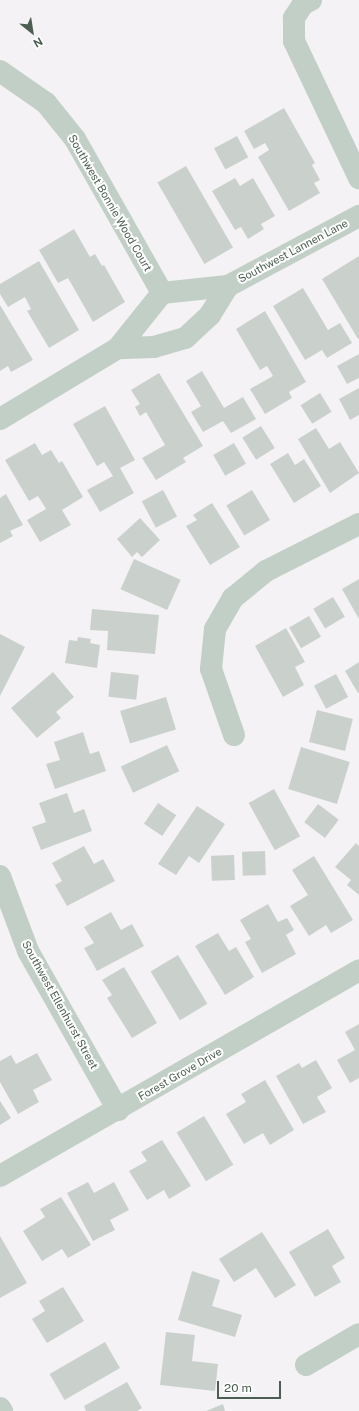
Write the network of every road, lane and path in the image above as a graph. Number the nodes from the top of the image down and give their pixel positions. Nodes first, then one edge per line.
1 (311, 0) edge
2 (0, 71) edge
3 (359, 178) edge
4 (359, 216) edge
5 (228, 286) junction
6 (162, 293) junction
7 (118, 348) junction
8 (0, 419) edge
9 (359, 524) edge
10 (234, 735) dead end
11 (0, 876) edge
12 (359, 970) edge
13 (118, 1110) junction
14 (0, 1176) edge
15 (359, 1334) edge
16 (306, 1365) dead end
17 (0, 1408) edge
18 (2, 1411) edge

1 - 3 street
2 - 6 street, Southwest Bonnie Wood Court
4 - 5 street, Southwest Lannen Lane
5 - 6 street, Southwest Lannen Lane
5 - 7 street, Southwest Lannen Lane
6 - 7 street, Southwest Lannen Lane
7 - 8 street, Southwest Lannen Lane
9 - 10 street
11 - 13 street, Southwest Ellenhurst Street
12 - 13 street, Forest Grove Drive
13 - 14 street, Forest Grove Drive
15 - 16 street
17 - 18 street

